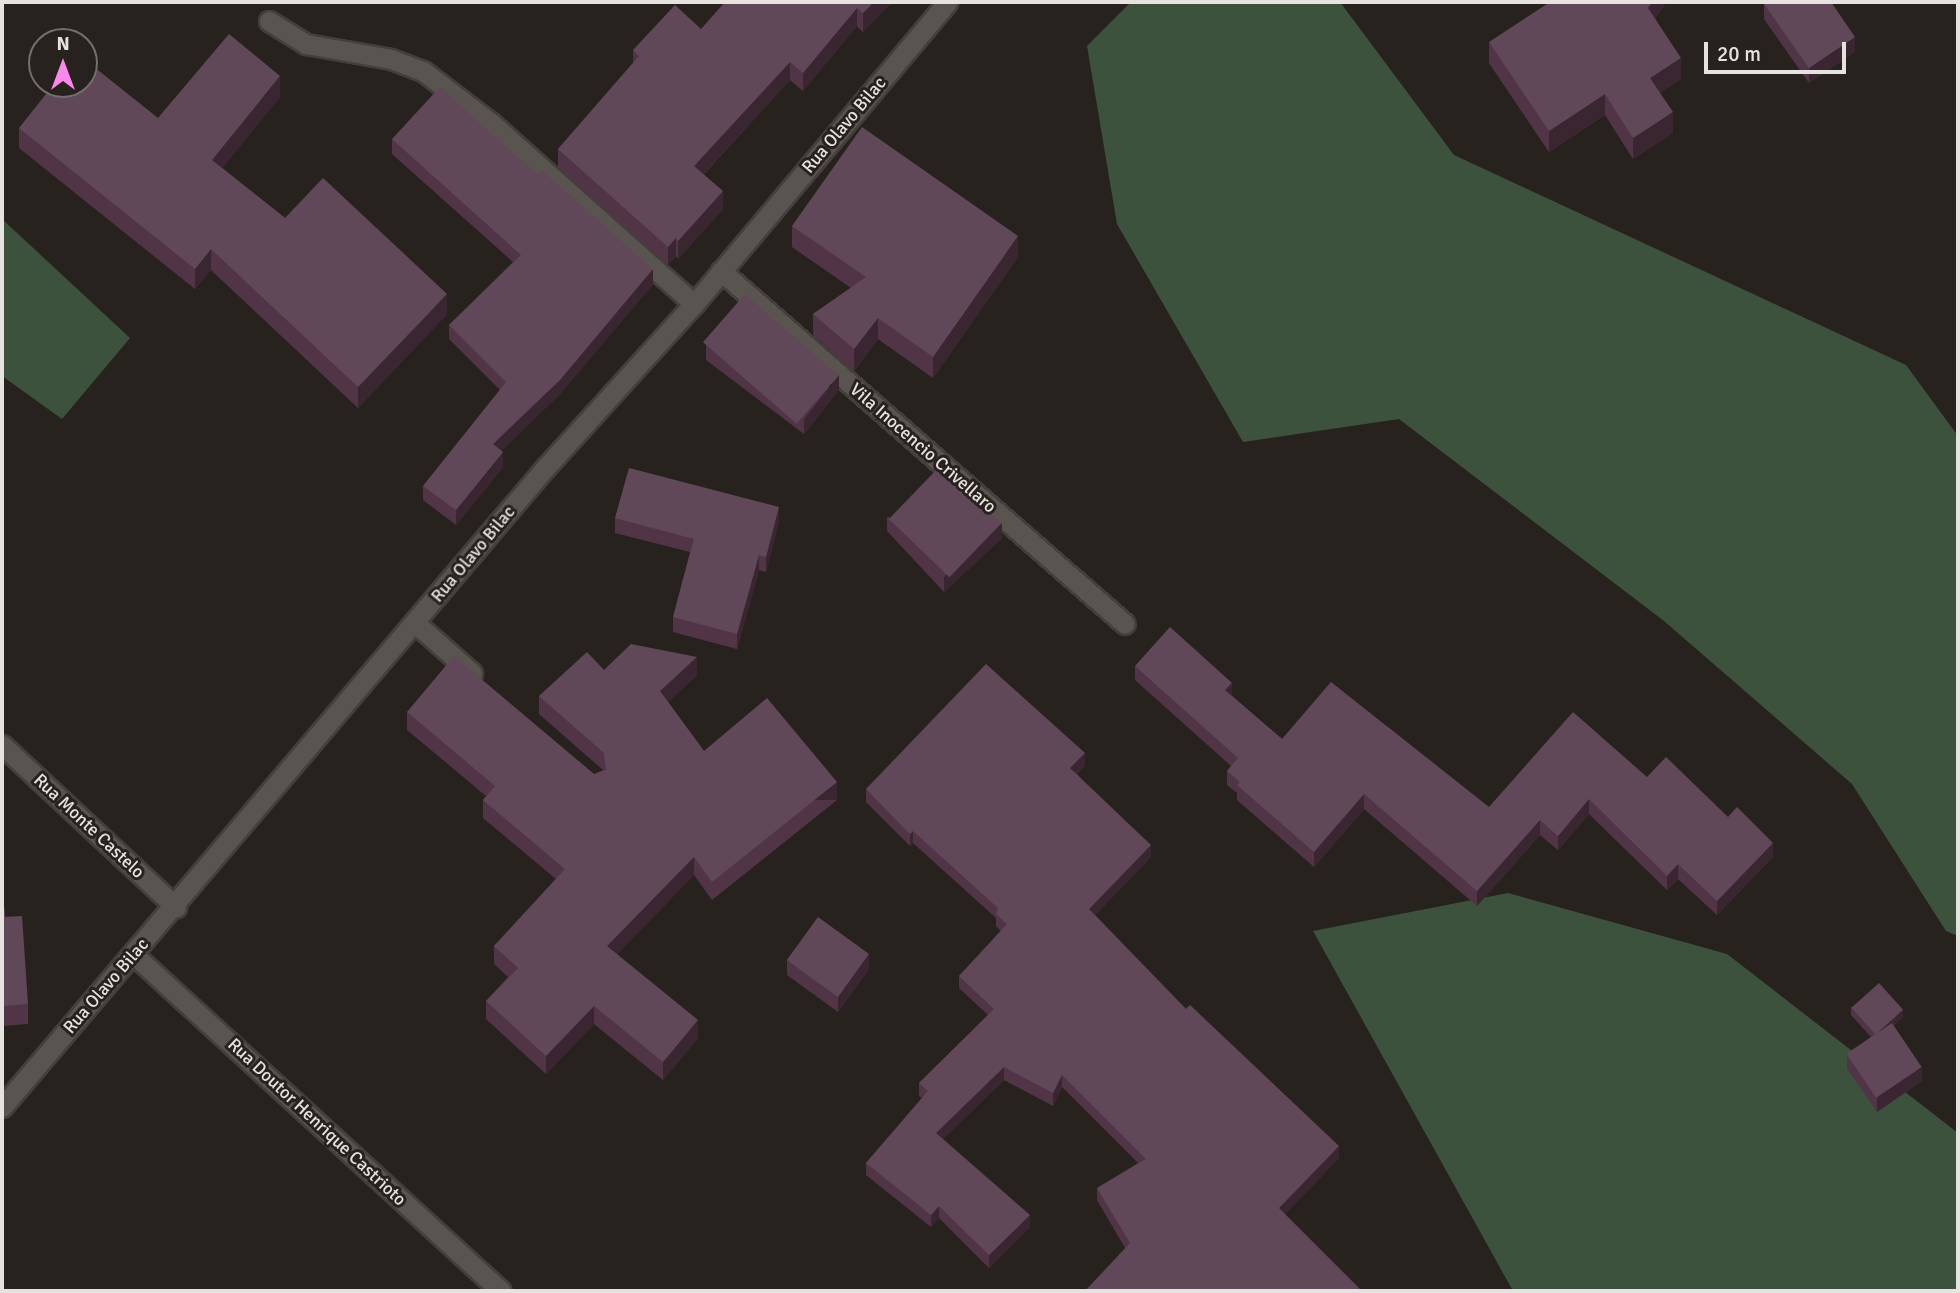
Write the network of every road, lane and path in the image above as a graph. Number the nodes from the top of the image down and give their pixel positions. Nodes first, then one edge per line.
1 (947, 2) edge
2 (269, 21) dead end
3 (721, 271) junction
4 (694, 304) junction
5 (415, 623) junction
6 (1125, 624) dead end
7 (485, 684) edge
8 (2, 745) edge
9 (176, 907) junction
10 (133, 954) junction
11 (2, 1107) edge
12 (501, 1291) edge

1 - 3 main road, Rua Olavo Bilac
2 - 4 main road
3 - 4 main road, Rua Olavo Bilac
3 - 6 main road, Vila Inocencio Crivellaro
4 - 5 main road, Rua Olavo Bilac
5 - 7 main road
5 - 9 main road, Rua Olavo Bilac
8 - 9 main road, Rua Monte Castelo
9 - 10 main road, Rua Olavo Bilac
10 - 11 main road, Rua Olavo Bilac
10 - 12 main road, Rua Doutor Henrique Castrioto

